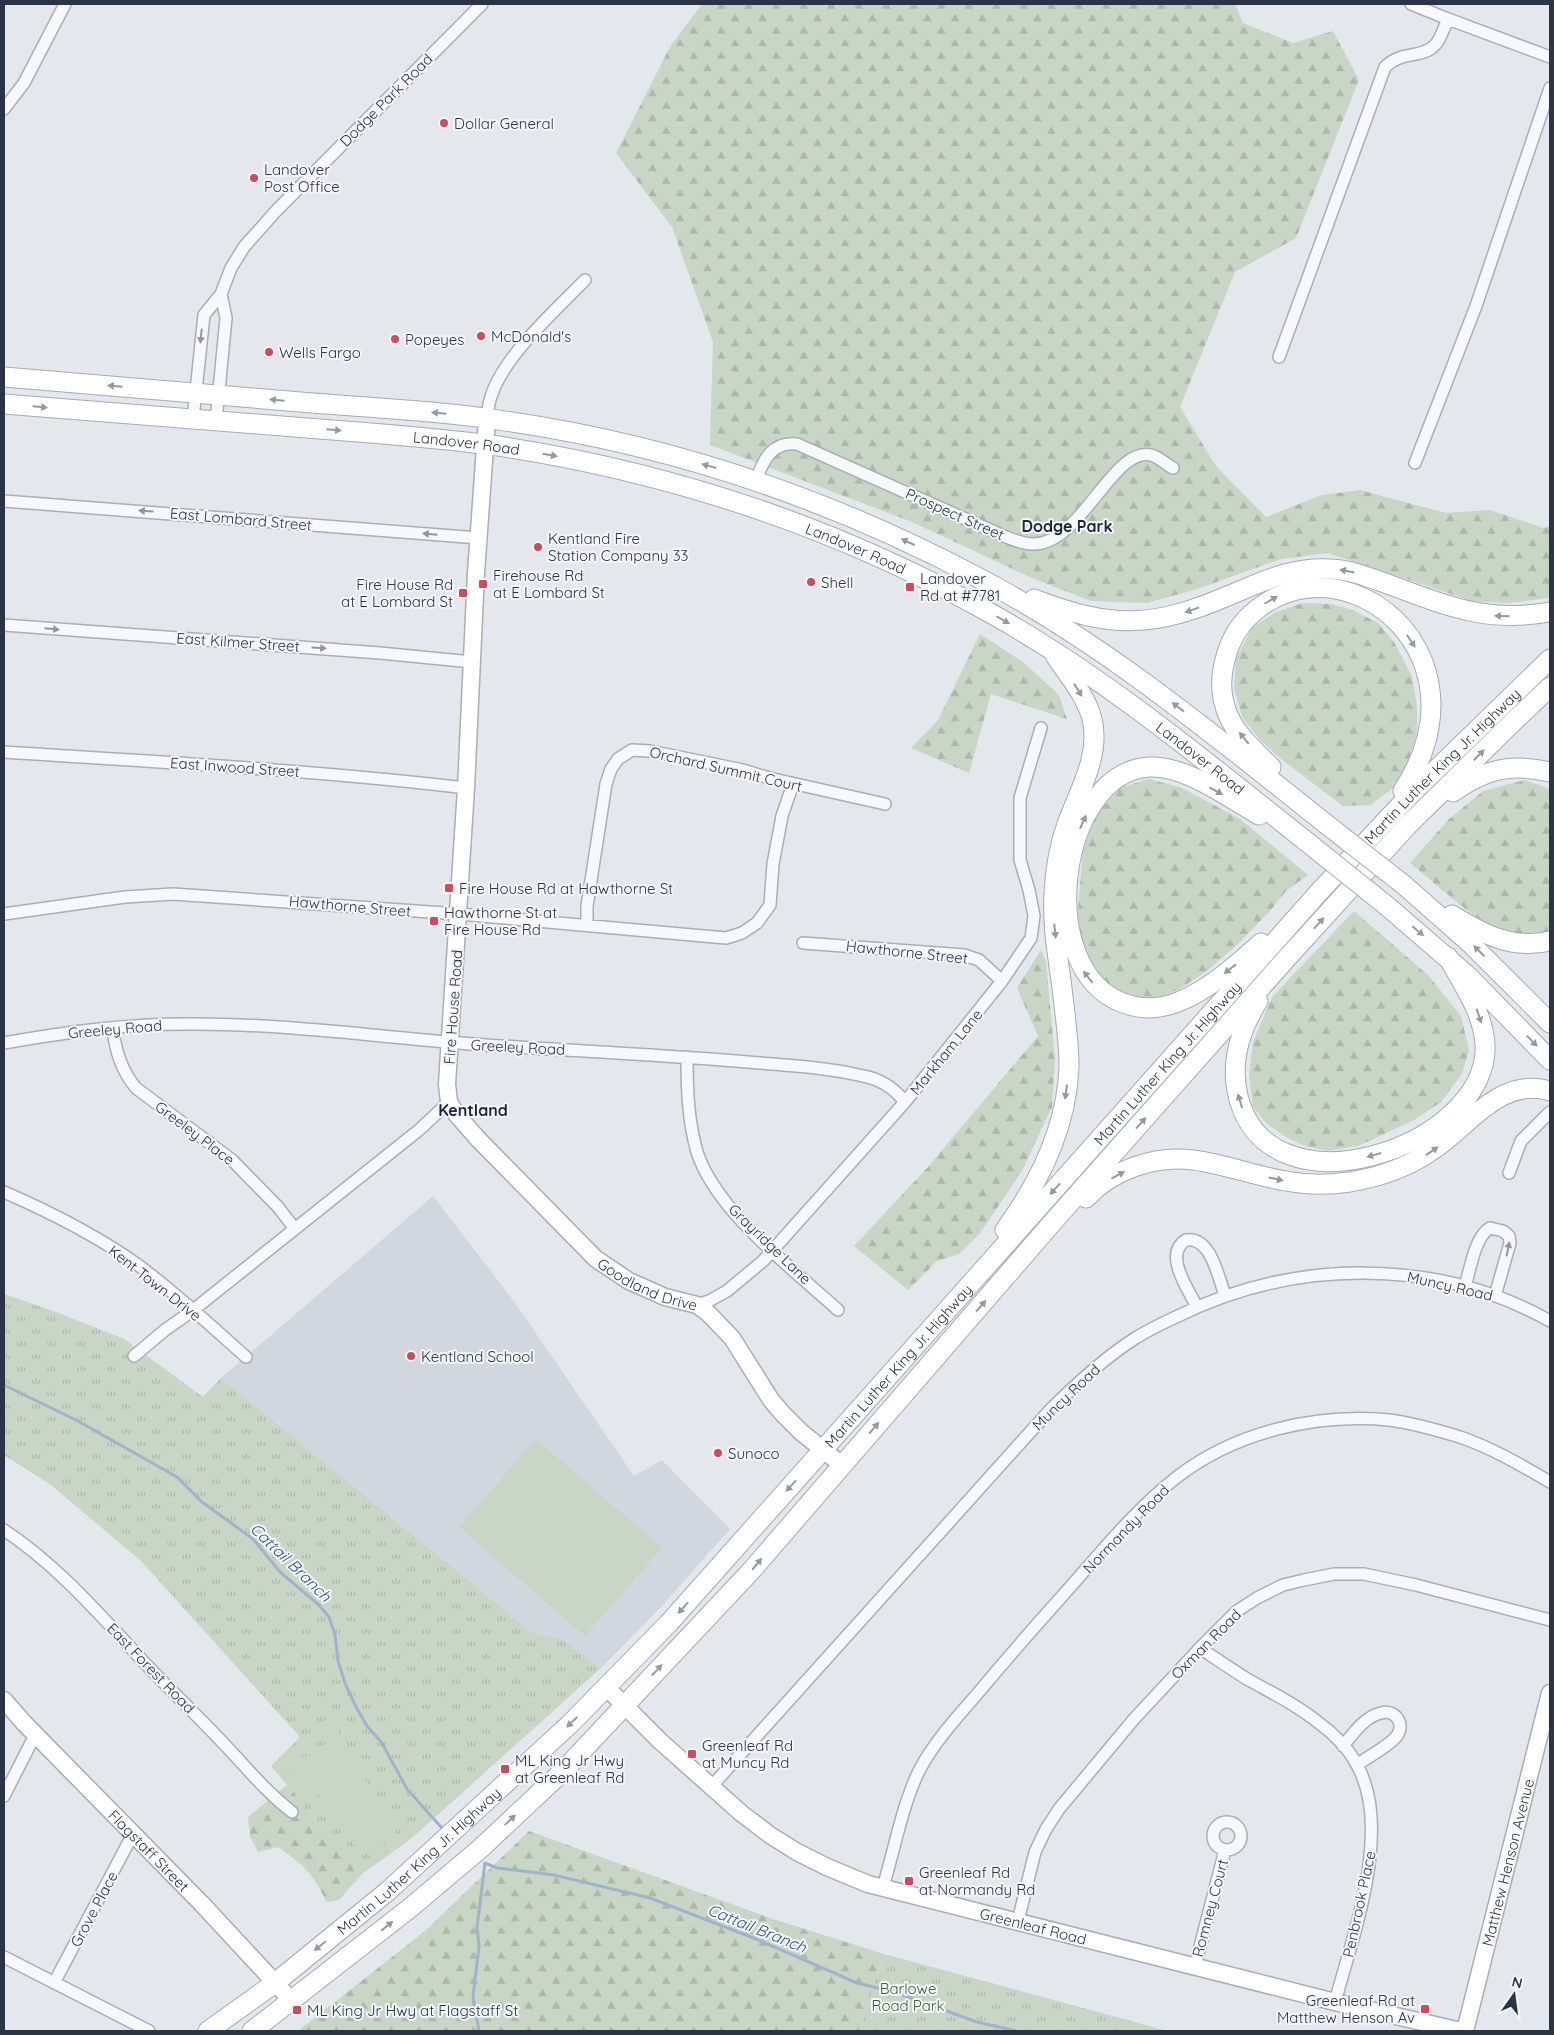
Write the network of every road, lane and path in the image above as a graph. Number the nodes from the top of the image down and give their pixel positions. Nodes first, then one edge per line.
1 (65, 4) edge
2 (482, 4) edge
3 (1411, 4) edge
4 (1448, 19) junction
5 (1550, 58) edge
6 (1550, 88) edge
7 (4, 109) edge
8 (586, 280) dead end
9 (221, 294) junction
10 (1279, 357) dead end
11 (4, 377) edge
12 (196, 393) junction
13 (218, 395) junction
14 (4, 404) edge
15 (193, 419) junction
16 (487, 419) junction
17 (216, 421) junction
18 (485, 444) junction
19 (1414, 464) dead end
20 (1173, 468) dead end
21 (756, 481) junction
22 (4, 501) edge
23 (747, 506) junction
24 (478, 538) junction
25 (980, 578) junction
26 (1550, 612) edge
27 (4, 625) edge
28 (1051, 650) junction
29 (1550, 659) edge
30 (472, 662) junction
31 (1550, 687) edge
32 (1041, 728) dead end
33 (4, 752) edge
34 (1550, 772) edge
35 (793, 784) junction
36 (466, 788) junction
37 (885, 804) dead end
38 (1385, 821) junction
39 (1326, 824) junction
40 (1407, 826) junction
41 (1307, 842) junction
42 (1404, 885) junction
43 (1320, 891) junction
44 (4, 914) edge
45 (459, 914) junction
46 (587, 924) junction
47 (1550, 941) edge
48 (803, 943) dead end
49 (1448, 958) junction
50 (1286, 959) junction
51 (1002, 981) junction
52 (1550, 1023) edge
53 (113, 1028) junction
54 (4, 1043) edge
55 (451, 1043) junction
56 (686, 1057) junction
57 (1550, 1060) edge
58 (1550, 1091) edge
59 (449, 1102) junction
60 (905, 1102) junction
61 (1550, 1112) edge
62 (1509, 1173) dead end
63 (4, 1192) edge
64 (295, 1229) junction
65 (773, 1250) junction
66 (1006, 1279) junction
67 (1465, 1287) junction
68 (1225, 1295) junction
69 (959, 1296) junction
70 (1495, 1296) junction
71 (698, 1305) junction
72 (1197, 1307) junction
73 (838, 1310) dead end
74 (192, 1311) junction
75 (1550, 1321) edge
76 (134, 1356) dead end
77 (246, 1357) dead end
78 (823, 1450) junction
79 (842, 1465) junction
80 (1550, 1482) edge
81 (4, 1530) edge
82 (1550, 1620) edge
83 (1200, 1648) junction
84 (607, 1688) junction
85 (1550, 1693) edge
86 (4, 1700) edge
87 (624, 1706) junction
88 (35, 1735) junction
89 (1342, 1746) junction
90 (1357, 1765) junction
91 (712, 1787) junction
92 (4, 1796) edge
93 (292, 1812) dead end
94 (133, 1834) junction
95 (1225, 1850) dead end
96 (883, 1887) junction
97 (1018, 1921) junction
98 (4, 1957) edge
99 (1195, 1966) junction
100 (54, 1983) junction
101 (275, 1983) junction
102 (292, 2001) junction
103 (1336, 2002) junction
104 (149, 2031) edge
105 (208, 2031) edge
106 (252, 2031) edge
107 (1461, 2031) edge
108 (1465, 2031) edge

1 - 7 street
2 - 9 street, Dodge Park Road
3 - 4 street
4 - 5 street
4 - 10 street
6 - 19 street
8 - 16 street
9 -> 12 street, Dodge Park Road
9 - 13 street
12 -> 11 main road, Landover Road
12 - 13 main road, Landover Road
12 - 15 street, Dodge Park Road
16 -> 13 main road, Landover Road
13 - 17 street
14 -> 15 main road, Landover Road
15 - 17 main road, Landover Road
16 - 18 street, Fire House Road
21 -> 16 main road, Landover Road
17 -> 18 main road, Landover Road
18 -> 23 main road, Landover Road
18 - 24 street, Fire House Road
20 - 21 street, Prospect Street
21 - 23 main road
25 -> 21 main road, Landover Road
24 -> 22 street, East Lombard Street
23 -> 28 main road, Landover Road
24 - 30 street, Fire House Road
26 -> 25 main road
39 -> 25 main road, Landover Road
27 -> 30 street, East Kilmer Street
28 - 41 main road, Landover Road
28 -> 69 main road
29 - 38 main road, Martin Luther King Jr. Highway
30 - 36 street, Fire House Road
40 -> 31 main road, Martin Luther King Jr. Highway
32 - 51 street, Markham Lane
33 - 36 street, East Inwood Street
34 - 40 main road
35 - 37 street, Orchard Summit Court
35 - 46 street, Hawthorne Street
35 - 46 street, Orchard Summit Court
36 - 45 street, Fire House Road
39 -> 38 main road
38 - 43 main road, Martin Luther King Jr. Highway
39 - 42 main road, Landover Road, bridge
50 -> 40 main road, Martin Luther King Jr. Highway
43 -> 41 main road
41 -> 49 main road, Landover Road, bridge
42 - 47 main road
52 -> 42 main road, Landover Road
43 -> 69 main road, Martin Luther King Jr. Highway
44 - 45 street, Hawthorne Street
45 - 46 street, Hawthorne Street
45 - 55 street, Fire House Road
48 - 51 street, Hawthorne Street
49 -> 50 main road
49 -> 57 main road, Landover Road
66 -> 50 main road, Martin Luther King Jr. Highway
51 - 60 street, Markham Lane
53 - 54 street, Greeley Road
53 - 55 street, Greeley Road
53 - 64 street, Greeley Place
55 - 56 street, Greeley Road
55 - 59 street, Fire House Road
56 - 60 street, Greeley Road
56 - 65 street, Grayridge Lane
66 -> 58 main road
59 - 64 street
59 - 71 street, Goodland Drive
60 - 65 street, Markham Lane
61 - 62 street
63 - 74 street, Kent Town Drive
64 - 74 street
65 - 71 street, Markham Lane
65 - 73 street, Grayridge Lane
79 -> 66 main road, Martin Luther King Jr. Highway
67 - 68 street, Muncy Road
67 - 70 street, Muncy Road
70 -> 67 street
68 - 72 street, Muncy Road
68 - 72 street
69 - 78 main road, Martin Luther King Jr. Highway
70 - 75 street, Muncy Road
71 - 78 street, Goodland Drive
72 - 91 street, Muncy Road
74 - 76 street
74 - 77 street, Kent Town Drive
78 - 79 street, Goodland Drive
78 -> 84 main road, Martin Luther King Jr. Highway
87 -> 79 main road, Martin Luther King Jr. Highway
80 - 96 street, Normandy Road
81 - 93 street, East Forest Road
82 - 83 street, Oxman Road
83 - 89 street, Penbrook Place
83 - 97 street, Oxman Road
84 - 87 street, Greenleaf Road
84 -> 101 main road, Martin Luther King Jr. Highway
85 - 108 street, Matthew Henson Avenue
86 - 88 street, Flagstaff Street
87 - 91 street, Greenleaf Road
102 -> 87 main road, Martin Luther King Jr. Highway
88 - 92 street
88 - 94 street, Flagstaff Street
89 - 90 street, Penbrook Place
89 - 90 street
90 - 103 street, Penbrook Place
91 - 96 street, Greenleaf Road
94 - 100 street, Grove Place
94 - 101 street, Flagstaff Street
95 - 99 street, Romney Court
96 - 97 street, Greenleaf Road
97 - 99 street, Greenleaf Road
98 - 100 street
99 - 103 street, Greenleaf Road
100 - 104 street
101 - 102 street, Flagstaff Street
101 - 105 main road, Martin Luther King Jr. Highway
102 - 106 main road, Martin Luther King Jr. Highway
103 - 107 street, Greenleaf Road

